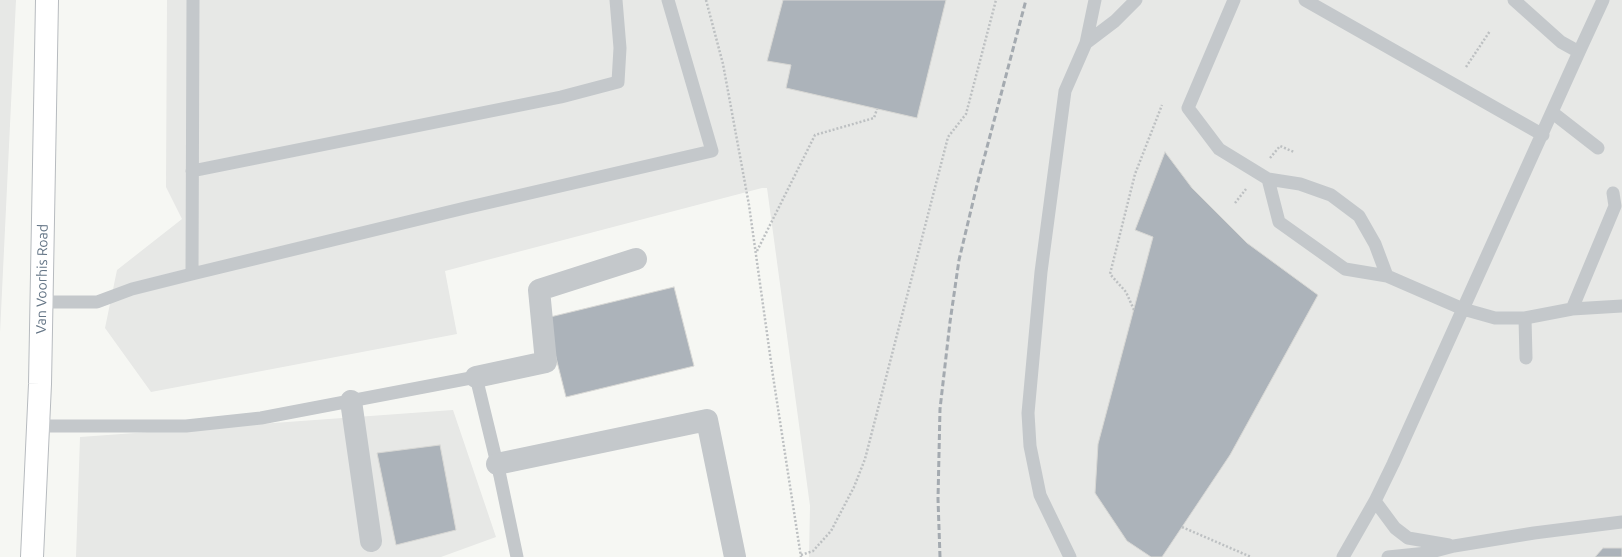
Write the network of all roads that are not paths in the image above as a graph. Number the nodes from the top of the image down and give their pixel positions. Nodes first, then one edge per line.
1 (47, 0) edge
2 (193, 0) edge
3 (616, 0) edge
4 (668, 0) edge
5 (1095, 0) edge
6 (1136, 0) edge
7 (1234, 0) edge
8 (1305, 0) edge
9 (1514, 0) edge
10 (1603, 0) edge
11 (1086, 43) junction
12 (1579, 52) junction
13 (1552, 113) junction
14 (1543, 135) junction
15 (1598, 148) dead end
16 (192, 171) junction
17 (1268, 179) junction
18 (1612, 193) dead end
19 (636, 259) dead end
20 (192, 274) junction
21 (1388, 276) junction
22 (41, 302) junction
23 (1622, 306) edge
24 (1463, 309) junction
25 (1572, 309) junction
26 (1525, 318) junction
27 (1526, 358) dead end
28 (476, 378) junction
29 (351, 401) junction
30 (38, 426) junction
31 (497, 464) junction
32 (1375, 501) junction
33 (1622, 522) edge
34 (372, 541) dead end
35 (1454, 546) junction
36 (32, 557) edge
37 (517, 557) edge
38 (735, 557) edge
39 (1070, 557) edge
40 (1343, 557) edge
41 (1388, 557) edge

1 - 22 main road, Van Voorhis Road
2 - 16 lane
3 - 16 lane
4 - 20 lane
5 - 11 lane
6 - 11 lane
7 - 17 lane
8 - 14 lane
9 - 12 lane
10 - 12 lane
11 - 39 lane
12 - 13 lane
13 - 14 lane
13 - 15 lane
14 - 24 lane
16 - 20 lane
17 - 21 lane
17 - 21 lane
18 - 25 lane
19 - 28 street
20 - 22 lane
21 - 24 lane
22 - 30 main road, Van Voorhis Road
23 - 25 lane
24 - 26 lane
24 - 32 lane
25 - 26 lane
26 - 27 lane
28 - 29 lane
28 - 31 lane
29 - 30 lane
29 - 34 street
30 - 36 main road, Van Voorhis Road
31 - 37 lane
31 - 38 street
32 - 35 lane
32 - 40 lane
33 - 35 lane
35 - 41 lane

